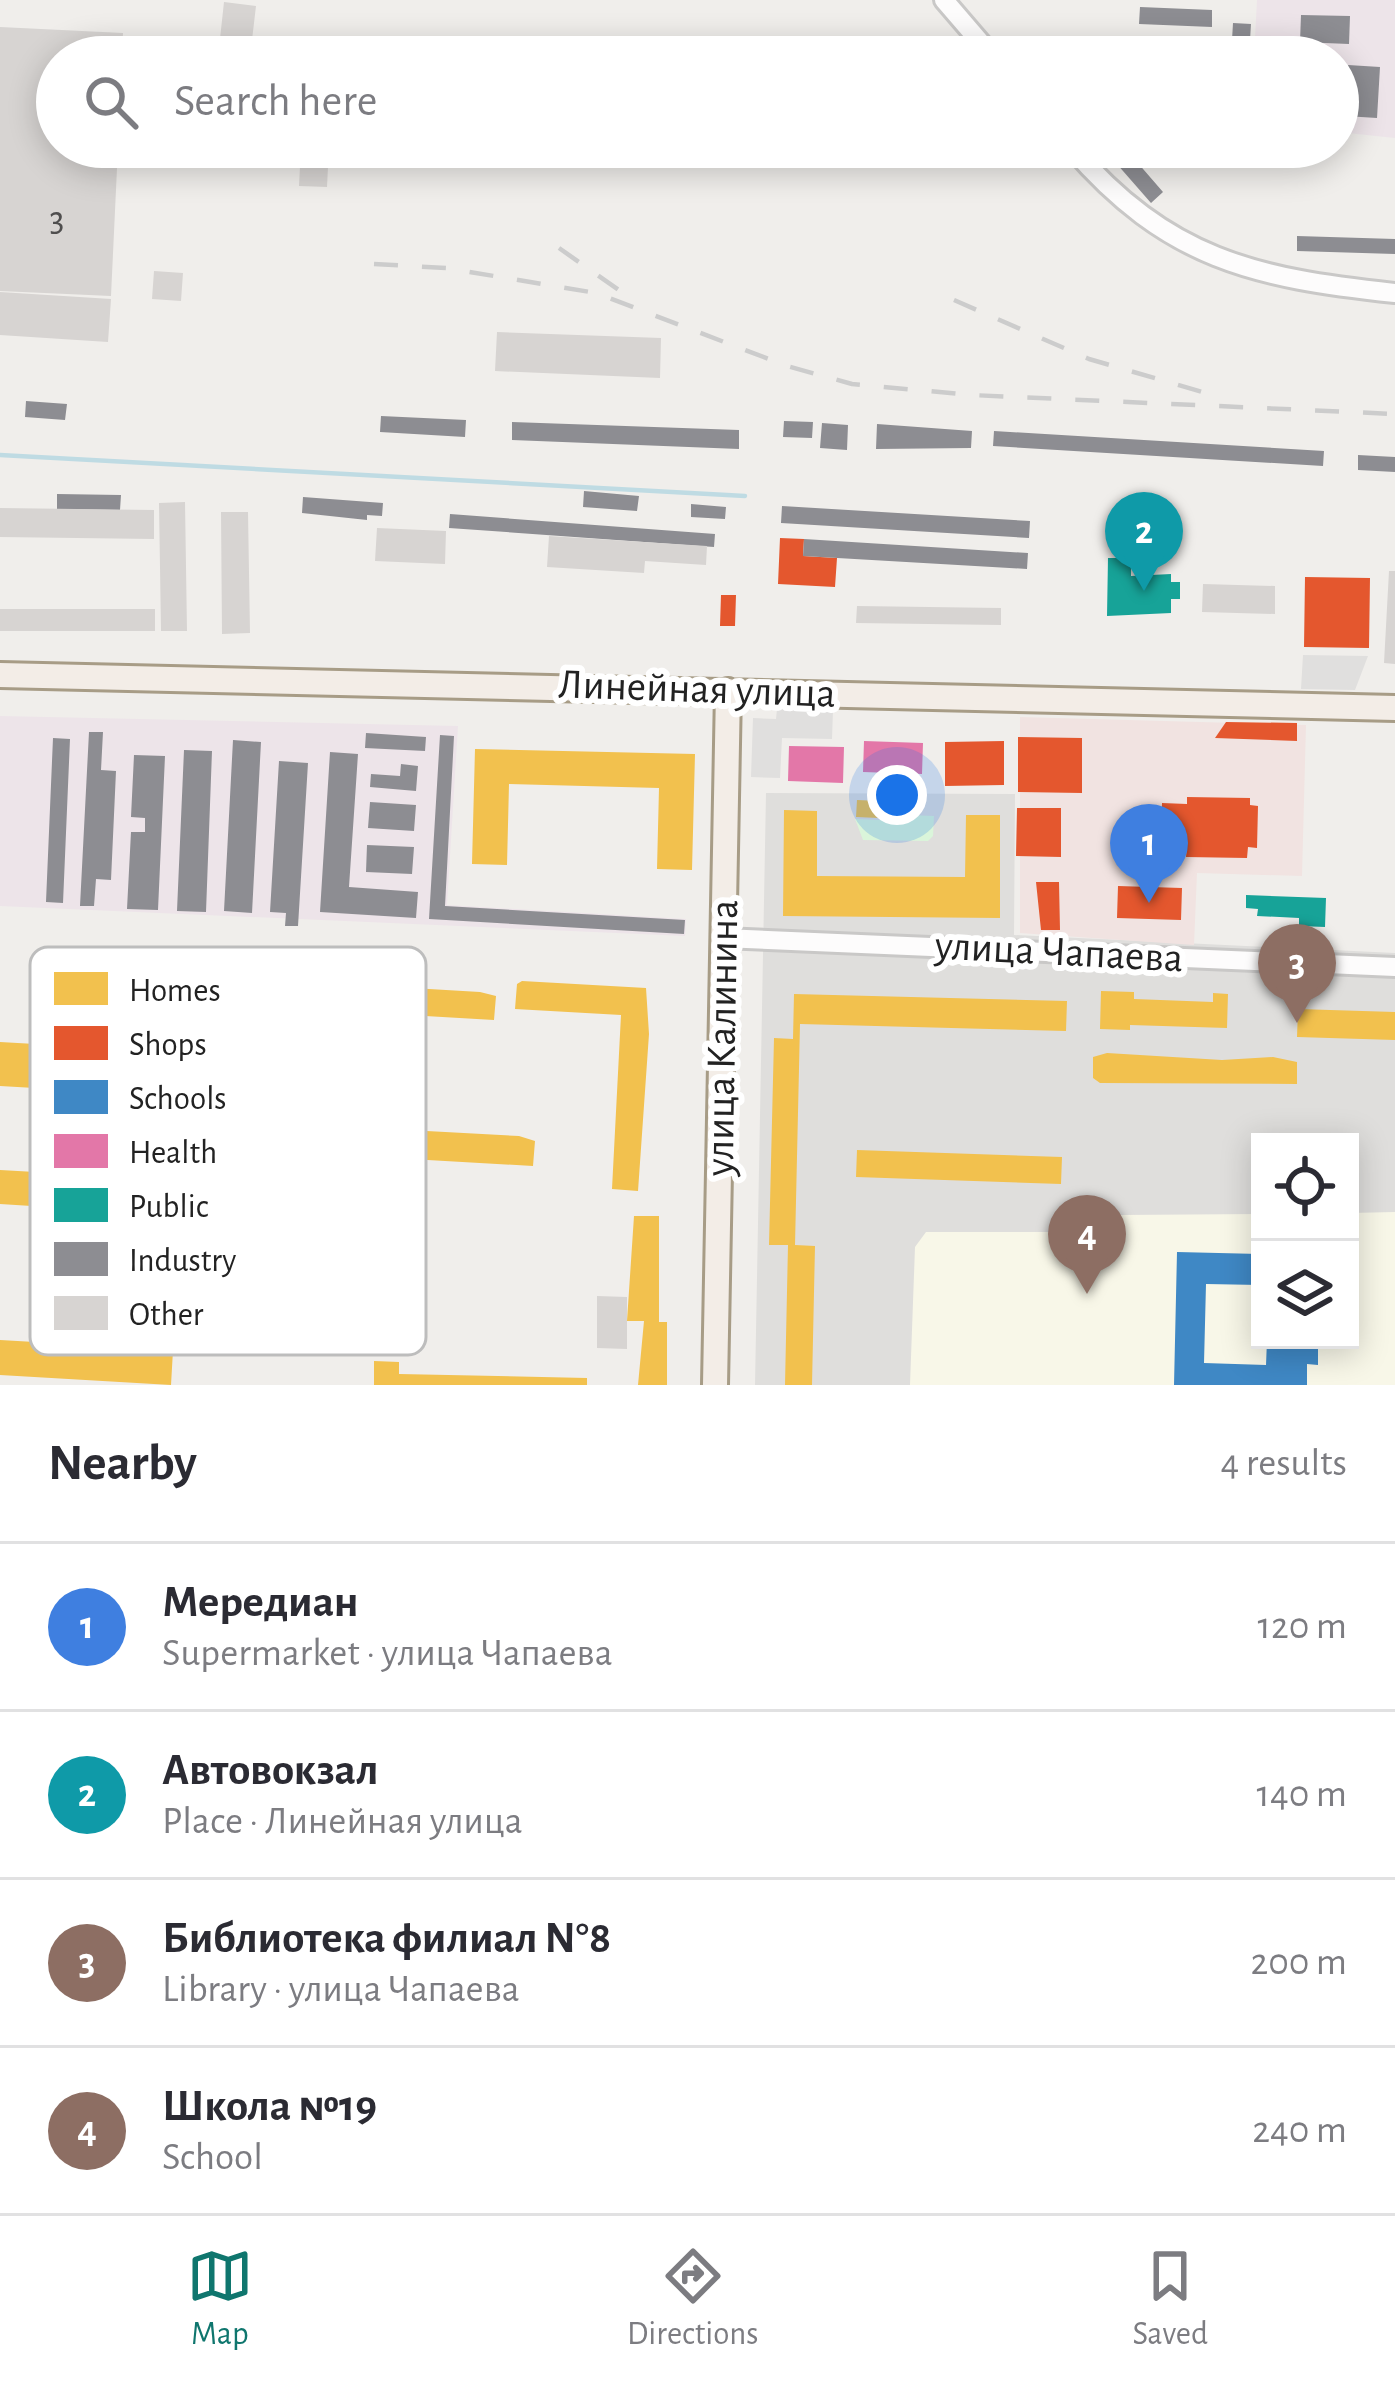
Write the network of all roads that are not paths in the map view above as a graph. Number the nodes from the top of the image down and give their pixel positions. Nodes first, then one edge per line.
1 (944, 0) edge
2 (975, 36) edge
3 (1092, 168) edge
4 (1395, 292) edge
5 (0, 674) edge
6 (728, 691) junction
7 (1395, 708) edge
8 (723, 938) junction
9 (1395, 967) edge
10 (716, 1385) edge

1 - 2 street
3 - 4 street
5 - 6 main road, Линейная улица
6 - 7 main road, Линейная улица
6 - 8 main road, улица Калинина
8 - 9 street, улица Чапаева
8 - 10 main road, улица Калинина

